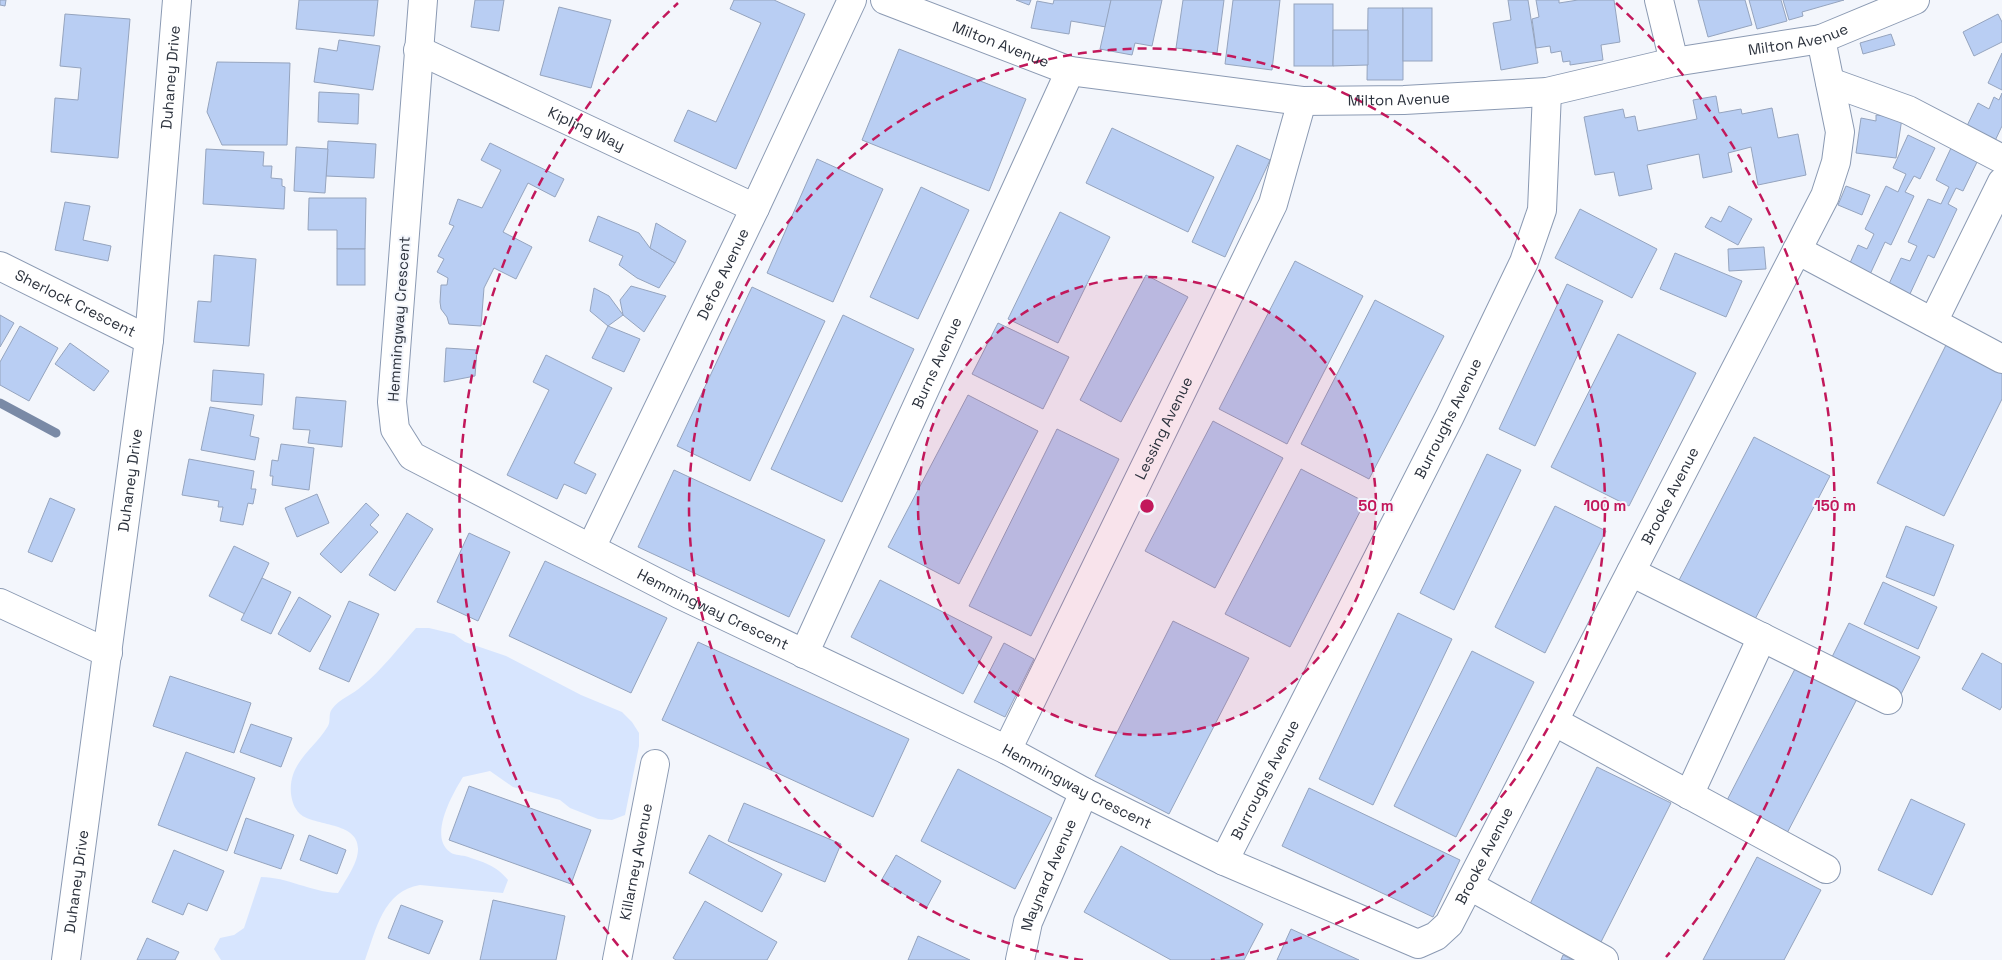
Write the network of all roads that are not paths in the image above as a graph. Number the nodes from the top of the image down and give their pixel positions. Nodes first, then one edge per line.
1 (177, 0) edge
2 (423, 0) edge
3 (852, 0) edge
4 (885, 0) edge
5 (1659, 0) edge
6 (1914, 0) edge
7 (1821, 39) junction
8 (418, 50) junction
9 (1674, 62) junction
10 (1070, 71) junction
11 (1830, 82) junction
12 (1547, 92) junction
13 (1302, 102) junction
14 (2002, 159) edge
15 (2002, 182) edge
16 (755, 208) junction
17 (1797, 250) junction
18 (0, 266) edge
19 (1933, 322) junction
20 (149, 340) junction
21 (2002, 359) edge
22 (591, 548) junction
23 (1631, 572) junction
24 (0, 603) edge
25 (1762, 637) junction
26 (108, 654) junction
27 (804, 654) junction
28 (1888, 700) dead end
29 (1555, 722) junction
30 (1006, 750) junction
31 (656, 764) dead end
32 (1084, 792) junction
33 (1689, 794) junction
34 (1224, 861) junction
35 (1826, 869) dead end
36 (1470, 886) junction
37 (1436, 936) joint
38 (66, 960) edge
39 (617, 960) edge
40 (1020, 960) edge
41 (1604, 960) edge

1 - 20 street, Duhaney Drive
2 - 8 street, Hemmingway Crescent
3 - 16 street, Defoe Avenue
4 - 10 street, Milton Avenue
5 - 9 street
6 - 7 street, Milton Avenue
7 - 9 street, Milton Avenue
7 - 11 street, Brooke Avenue
8 - 16 street, Kipling Way
8 - 22 street, Hemmingway Crescent
9 - 12 street, Milton Avenue
10 - 13 street, Milton Avenue
10 - 27 street, Burns Avenue
11 - 14 street
11 - 17 street, Brooke Avenue
12 - 13 street, Milton Avenue
12 - 34 street, Burroughs Avenue
13 - 30 street, Lessing Avenue
15 - 19 street
16 - 22 street, Defoe Avenue
17 - 19 street
17 - 23 street, Brooke Avenue
18 - 20 street, Sherlock Crescent
19 - 21 street
20 - 26 street, Duhaney Drive
22 - 27 street, Hemmingway Crescent
23 - 25 street
23 - 29 street, Brooke Avenue
24 - 26 street
25 - 28 street
25 - 33 street
26 - 38 street, Duhaney Drive
27 - 30 street, Hemmingway Crescent
29 - 33 street
29 - 36 street, Brooke Avenue
30 - 32 street, Hemmingway Crescent
31 - 39 street, Killarney Avenue
32 - 34 street, Hemmingway Crescent
32 - 40 street, Maynard Avenue
33 - 35 street
34 - 37 street, Hemmingway Crescent
36 - 37 street, Brooke Avenue
36 - 41 street

